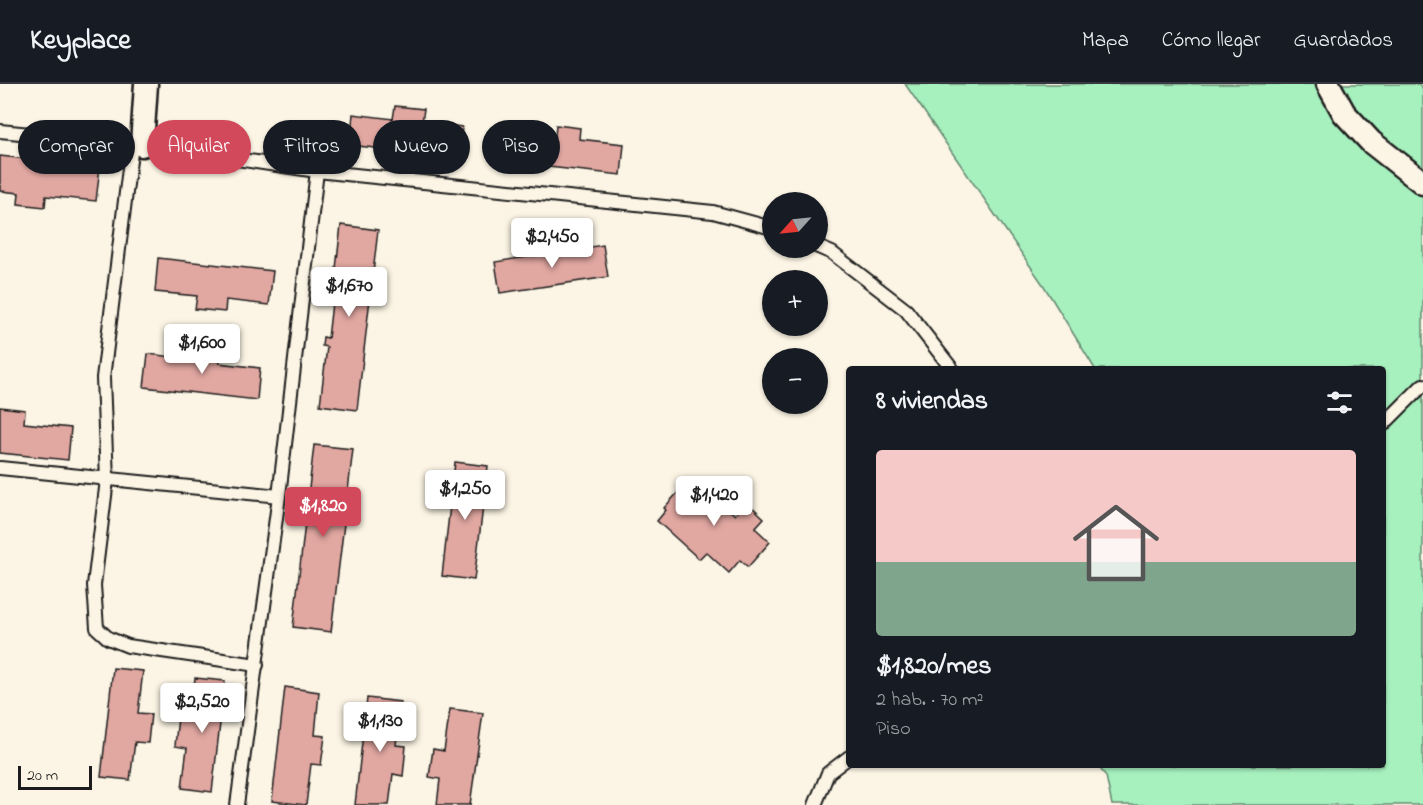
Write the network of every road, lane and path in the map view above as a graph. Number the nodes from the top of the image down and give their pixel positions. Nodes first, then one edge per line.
1 (146, 84) edge
2 (1328, 84) edge
3 (0, 132) edge
4 (137, 145) junction
5 (263, 163) edge
6 (317, 174) edge
7 (346, 174) edge
8 (1423, 183) edge
9 (762, 225) edge
10 (828, 252) edge
11 (950, 366) edge
12 (1423, 385) edge
13 (1386, 422) edge
14 (0, 468) edge
15 (107, 480) junction
16 (279, 496) junction
17 (257, 664) junction
18 (846, 759) edge
19 (237, 805) edge
20 (815, 805) edge

1 - 4 street
2 - 8 street
3 - 4 lane
4 - 5 lane
4 - 15 lane
6 - 16 lane
7 - 9 lane
10 - 11 lane
12 - 13 lane
14 - 15 lane
15 - 16 lane
15 - 17 lane
16 - 17 lane
17 - 19 lane
18 - 20 lane

